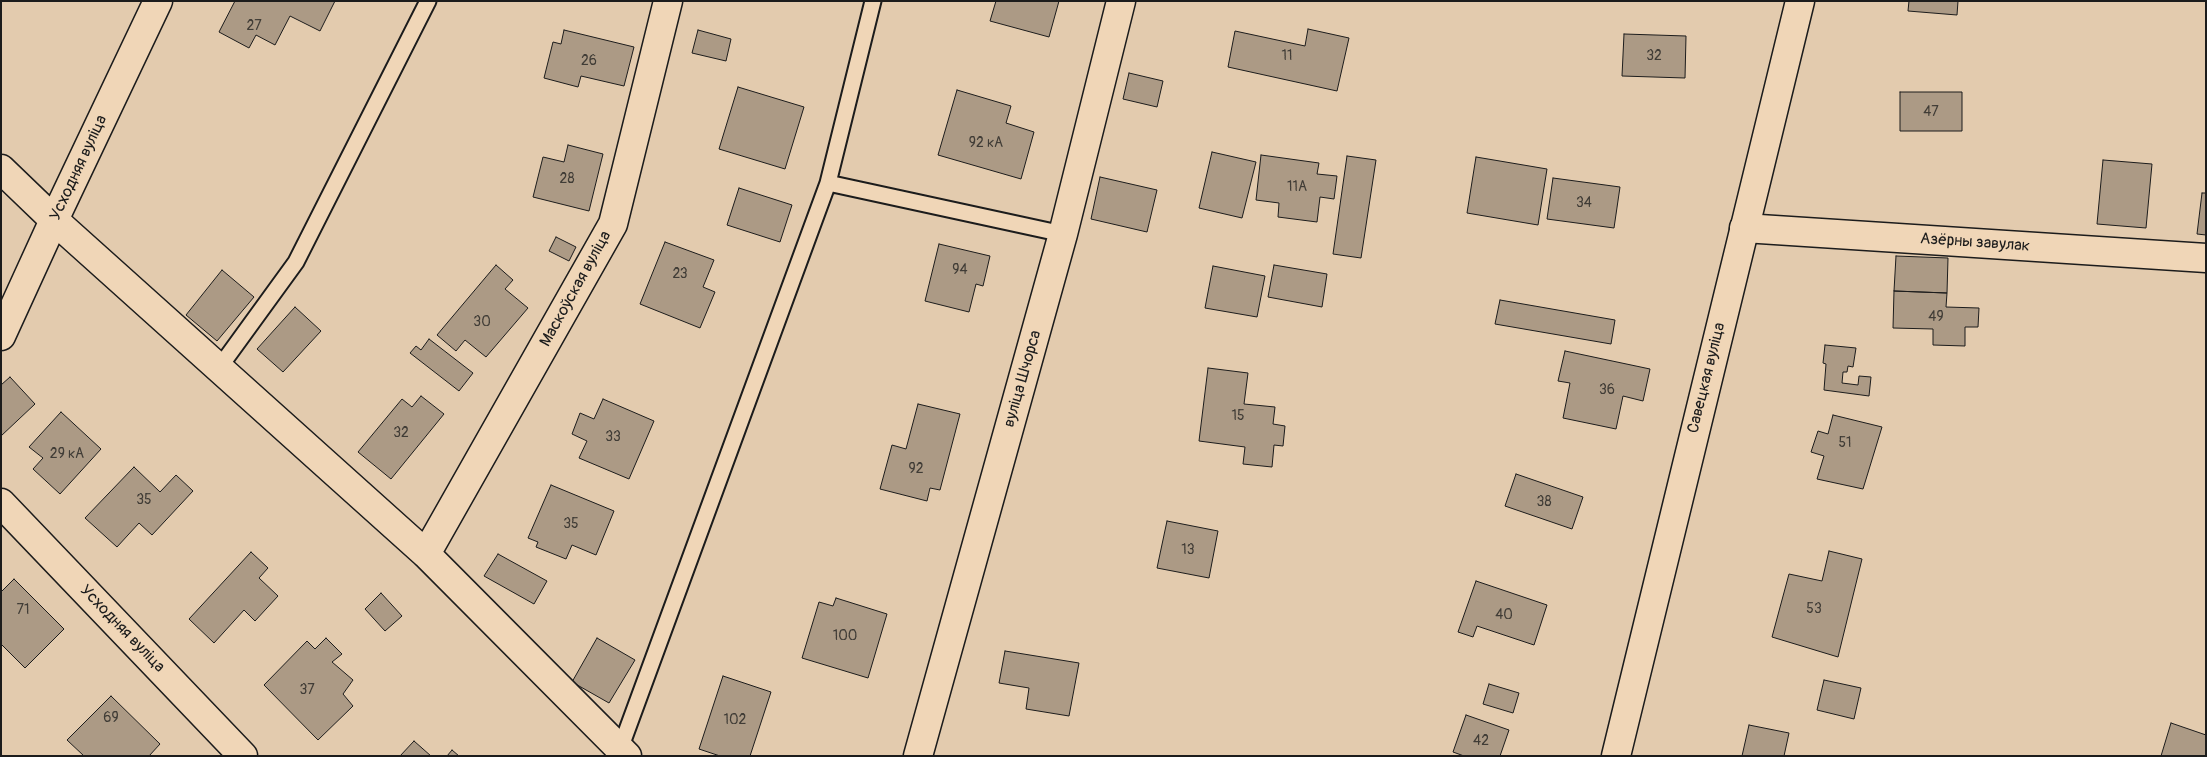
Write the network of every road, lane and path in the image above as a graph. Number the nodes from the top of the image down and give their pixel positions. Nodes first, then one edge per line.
1 (158, 1) edge
2 (428, 1) edge
3 (668, 1) edge
4 (873, 1) edge
5 (1121, 1) edge
6 (1800, 1) edge
7 (1, 170) edge
8 (828, 183) junction
9 (54, 220) junction
10 (1744, 228) junction
11 (1063, 234) junction
12 (2206, 258) edge
13 (1, 336) edge
14 (218, 368) junction
15 (1, 503) edge
16 (426, 554) junction
17 (624, 752) edge
18 (243, 756) edge
19 (918, 756) edge
20 (1616, 756) edge

1 - 9 street, Усходняя вуліца
2 - 14 lane
3 - 16 street, Маскоўская вуліца
4 - 8 lane
5 - 11 street, вуліца Шчорса
6 - 10 street, Савецкая вуліца
7 - 9 street
8 - 11 lane
8 - 17 lane
9 - 13 street, Усходняя вуліца
9 - 14 street
10 - 12 street, Азёрны завулак
10 - 20 street, Савецкая вуліца
11 - 19 street, вуліца Шчорса
14 - 16 street
15 - 18 street, Усходняя вуліца
16 - 17 street

